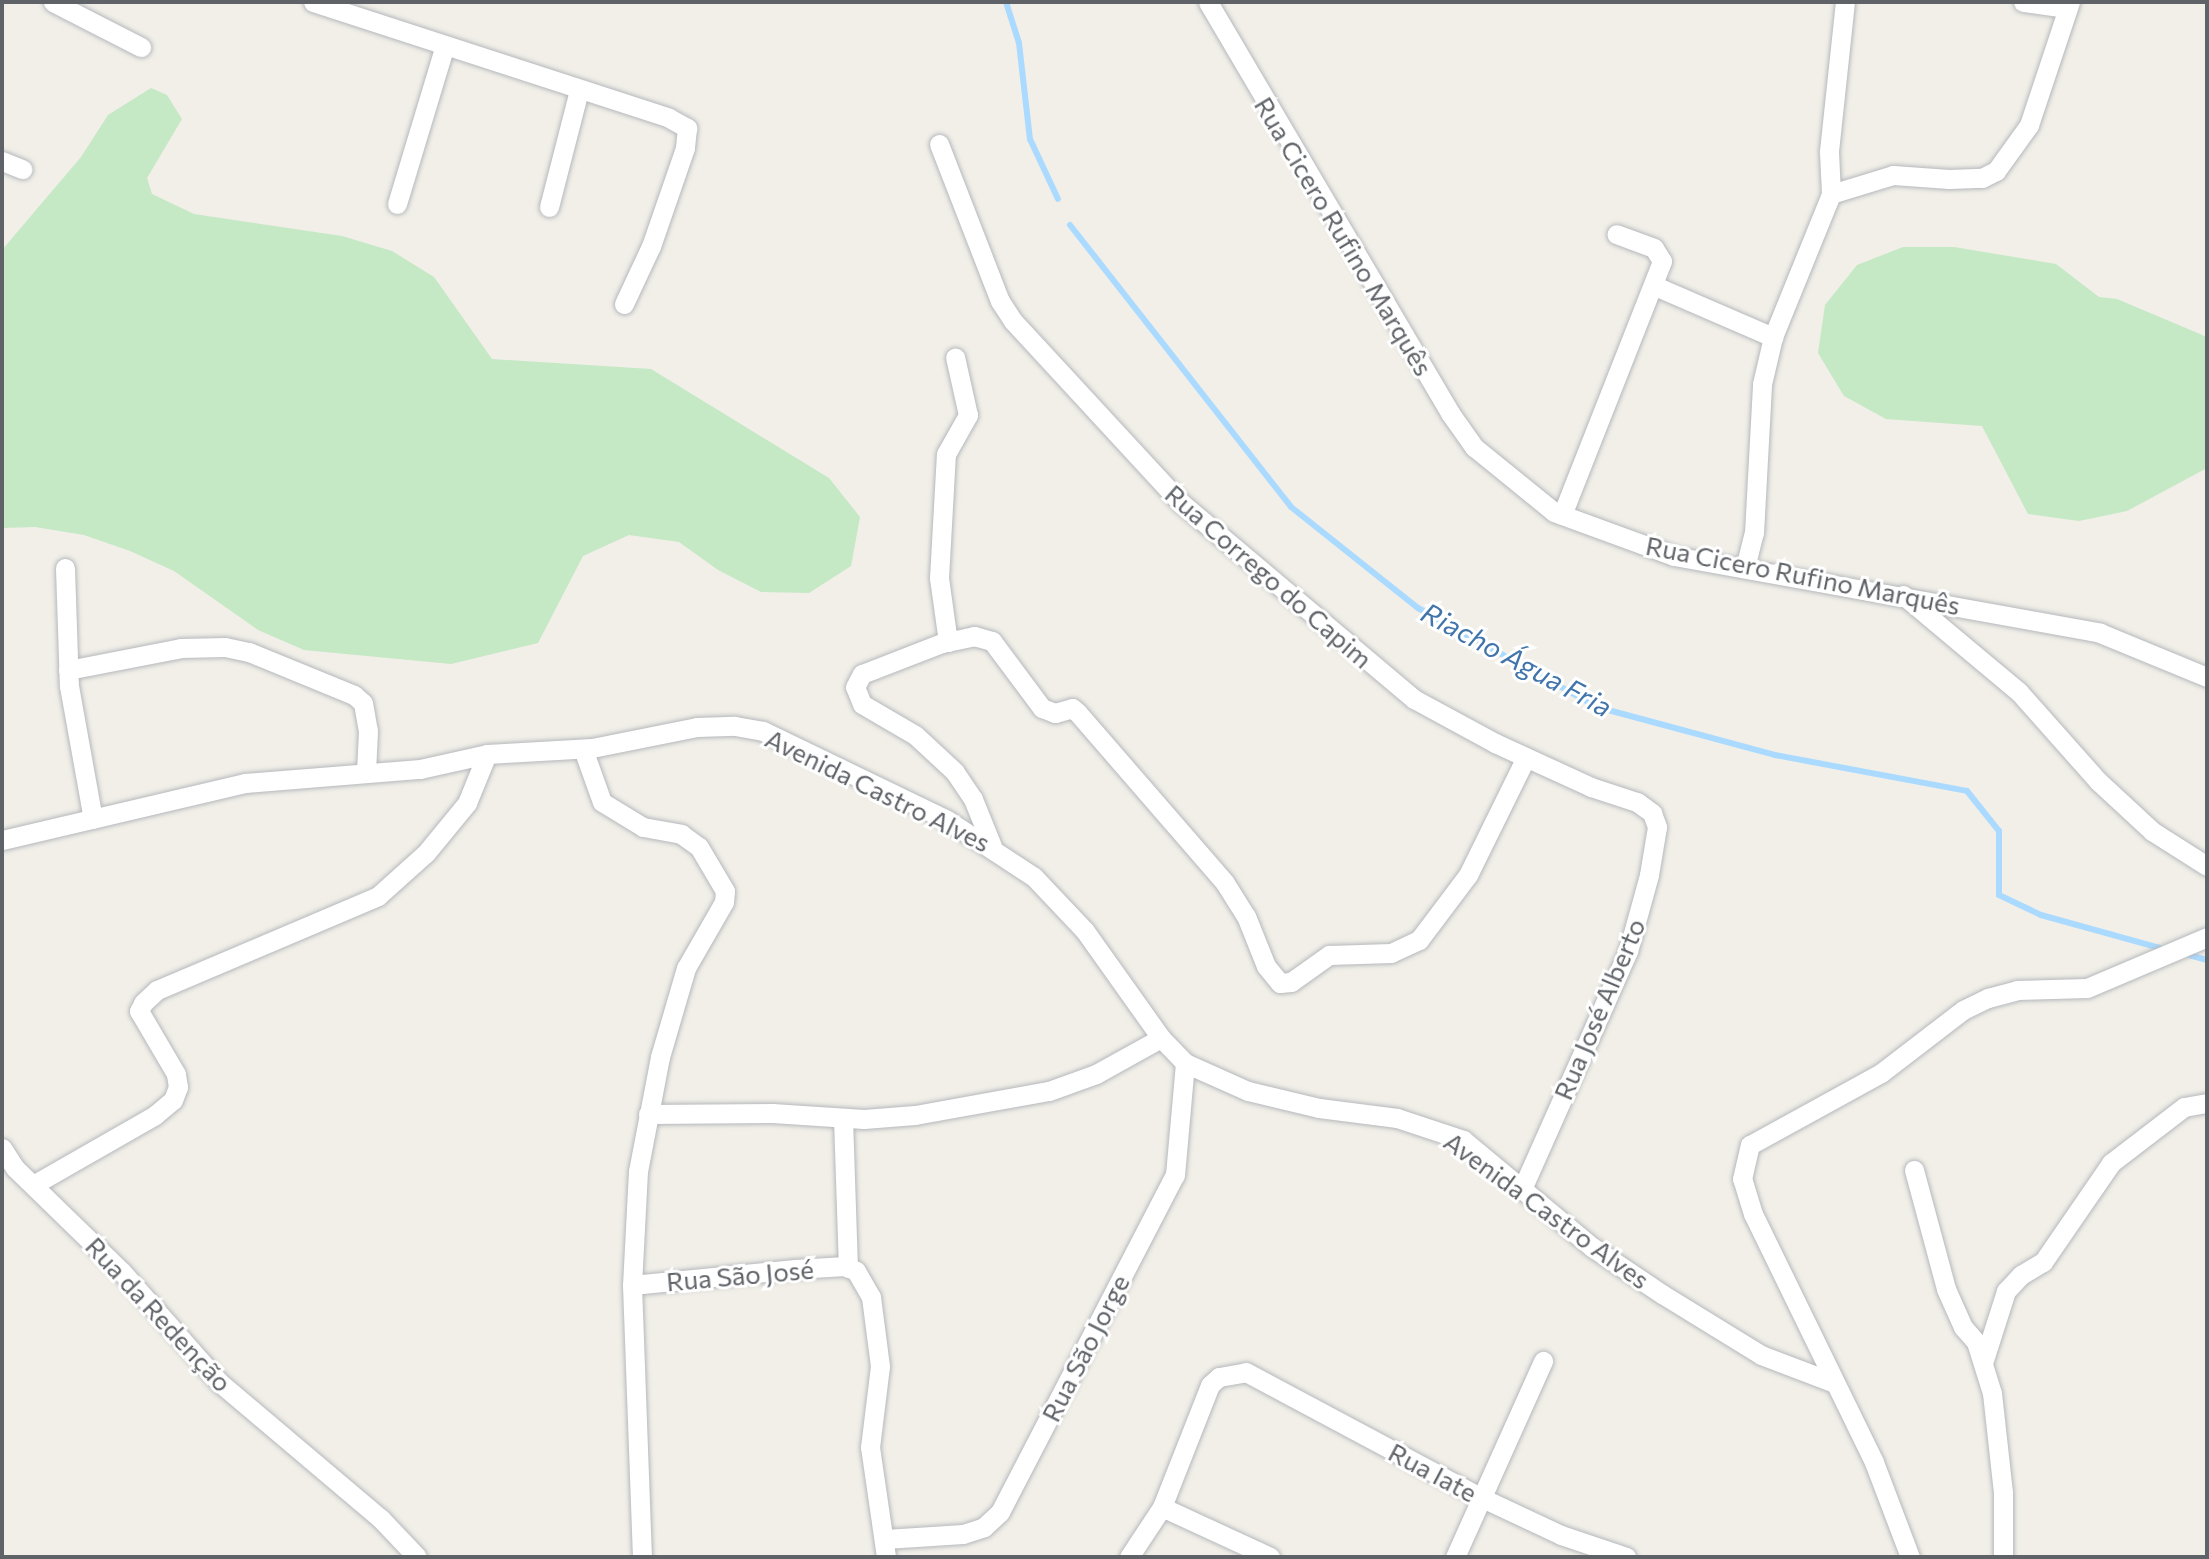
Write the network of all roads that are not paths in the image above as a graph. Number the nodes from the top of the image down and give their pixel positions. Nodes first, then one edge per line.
1 (53, 2) edge
2 (313, 2) edge
3 (1208, 2) edge
4 (1845, 2) edge
5 (2023, 2) edge
6 (2069, 5) edge
7 (340, 6) edge
8 (141, 47) dead end
9 (444, 48) junction
10 (579, 90) junction
11 (939, 144) dead end
12 (2, 161) edge
13 (22, 169) dead end
14 (1830, 194) junction
15 (397, 204) dead end
16 (549, 207) dead end
17 (1616, 234) dead end
18 (1654, 286) junction
19 (624, 304) dead end
20 (1773, 337) junction
21 (955, 357) dead end
22 (1562, 515) junction
23 (65, 568) dead end
24 (1745, 568) junction
25 (1902, 595) junction
26 (948, 642) junction
27 (68, 670) junction
28 (2207, 677) edge
29 (583, 749) junction
30 (487, 754) junction
31 (1526, 757) junction
32 (366, 772) junction
33 (93, 819) junction
34 (1657, 827) joint
35 (2, 840) edge
36 (992, 846) junction
37 (2207, 866) edge
38 (2207, 937) edge
39 (1161, 1038) junction
40 (1185, 1063) junction
41 (2207, 1103) edge
42 (648, 1114) junction
43 (843, 1118) junction
44 (2, 1148) edge
45 (1914, 1170) dead end
46 (33, 1185) junction
47 (1523, 1186) junction
48 (848, 1268) junction
49 (632, 1285) junction
50 (1543, 1361) dead end
51 (1983, 1364) junction
52 (1832, 1382) junction
53 (1480, 1497) junction
54 (1162, 1507) junction
55 (886, 1548) edge
56 (417, 1557) edge
57 (642, 1557) edge
58 (1129, 1557) edge
59 (1270, 1557) edge
60 (1455, 1557) edge
61 (1626, 1557) edge
62 (1910, 1557) edge
63 (2003, 1557) edge

1 - 8 street
2 - 7 street
3 - 22 street, Rua Cicero Rufino Marquês
4 - 14 street
5 - 6 street
6 - 14 street
7 - 9 street
9 - 10 street
9 - 15 street
10 - 16 street
10 - 19 street
11 - 31 street, Rua Corrego do Capim
12 - 13 street
14 - 20 street
17 - 18 street
18 - 20 street
18 - 22 street
20 - 24 street
21 - 26 street
22 - 24 street, Rua Cicero Rufino Marquês
23 - 27 street
24 - 25 street, Rua Cicero Rufino Marquês
25 - 28 street, Rua Cicero Rufino Marquês
25 - 37 street
26 - 31 street
26 - 36 street
27 - 32 street
27 - 33 street
29 - 30 street, Avenida Castro Alves
29 - 36 street, Avenida Castro Alves
29 - 42 street
30 - 32 street, Avenida Castro Alves
30 - 46 street
31 - 34 street, Rua Corrego do Capim
32 - 33 street, Avenida Castro Alves
33 - 35 street, Avenida Castro Alves
34 - 47 street, Rua José Alberto
36 - 39 street, Avenida Castro Alves
38 - 52 street
39 - 40 street, Avenida Castro Alves
39 - 43 street
40 - 47 street, Avenida Castro Alves
40 - 55 street, Rua São Jorge
41 - 51 street
42 - 43 street
42 - 49 street
43 - 48 street
44 - 46 street, Rua da Redenção
45 - 51 street
46 - 56 street, Rua da Redenção
47 - 52 street, Avenida Castro Alves
48 - 49 street, Rua São José
48 - 55 street
49 - 57 street
50 - 53 street
51 - 63 street
52 - 62 street
53 - 54 street, Rua Iate
53 - 60 street
53 - 61 street, Rua Iate
54 - 58 street
54 - 59 street

